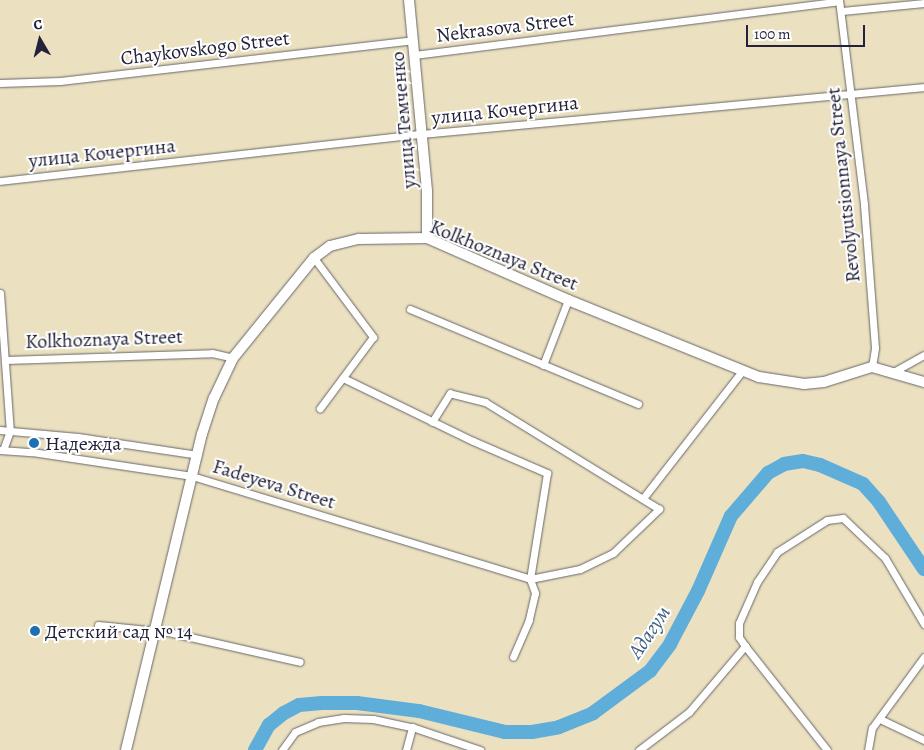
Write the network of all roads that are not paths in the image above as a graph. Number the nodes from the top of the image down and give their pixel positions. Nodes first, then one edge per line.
1 (408, 0) edge
2 (839, 0) edge
3 (924, 3) edge
4 (842, 11) junction
5 (413, 40) junction
6 (414, 55) junction
7 (0, 83) edge
8 (924, 86) edge
9 (850, 92) junction
10 (422, 134) junction
11 (0, 181) edge
12 (427, 238) junction
13 (314, 258) junction
14 (0, 293) edge
15 (568, 300) junction
16 (410, 309) dead end
17 (924, 355) edge
18 (232, 358) junction
19 (6, 360) junction
20 (543, 365) junction
21 (872, 367) junction
22 (742, 371) junction
23 (895, 371) junction
24 (343, 378) junction
25 (924, 382) edge
26 (638, 404) dead end
27 (320, 408) dead end
28 (432, 422) junction
29 (0, 430) edge
30 (10, 431) junction
31 (1, 450) edge
32 (198, 455) junction
33 (192, 476) junction
34 (644, 497) junction
35 (530, 579) junction
36 (924, 624) edge
37 (98, 625) dead end
38 (155, 632) junction
39 (745, 646) junction
40 (513, 657) dead end
41 (924, 657) edge
42 (300, 662) dead end
43 (880, 719) junction
44 (412, 727) junction
45 (924, 740) edge
46 (126, 750) edge
47 (282, 750) edge
48 (406, 750) edge
49 (480, 750) edge
50 (639, 750) edge
51 (827, 750) edge
52 (868, 750) edge

1 - 5 main road, улица Темченко
2 - 4 street, Revolyutsionnaya Street
2 - 6 street, Nekrasova Street
3 - 4 street
4 - 9 street, Revolyutsionnaya Street
5 - 6 main road, улица Темченко
5 - 7 street, Chaykovskogo Street
6 - 10 main road, улица Темченко
8 - 9 street, улица Кочергина
9 - 10 street, улица Кочергина
9 - 21 street, Revolyutsionnaya Street
10 - 11 street, улица Кочергина
10 - 12 main road, улица Темченко
12 - 13 main road, Kolkhoznaya Street
12 - 15 main road, Kolkhoznaya Street
13 - 18 main road, Kolkhoznaya Street
13 - 24 street
14 - 19 street
15 - 20 street
15 - 22 main road, Kolkhoznaya Street
16 - 20 street
17 - 23 street
18 - 19 street, Kolkhoznaya Street
18 - 32 main road, Kolkhoznaya Street
19 - 30 street
20 - 26 street
21 - 22 main road, Kolkhoznaya Street
21 - 23 main road
22 - 34 street
23 - 25 main road
24 - 27 street
24 - 28 street
28 - 34 street
28 - 35 street
29 - 30 street, Fadeyeva Street
30 - 31 street, Fadeyeva Street
30 - 32 street, Fadeyeva Street
31 - 33 street, Fadeyeva Street
32 - 33 main road, Kolkhoznaya Street
33 - 35 street, Fadeyeva Street
33 - 38 main road, Kolkhoznaya Street
34 - 35 street, Fadeyeva Street
35 - 40 street
36 - 39 street
37 - 38 street
38 - 42 street
38 - 46 main road, Kolkhoznaya Street
39 - 50 street
39 - 51 street
41 - 43 street
43 - 45 street
43 - 52 street
44 - 47 street
44 - 48 street
44 - 49 street

